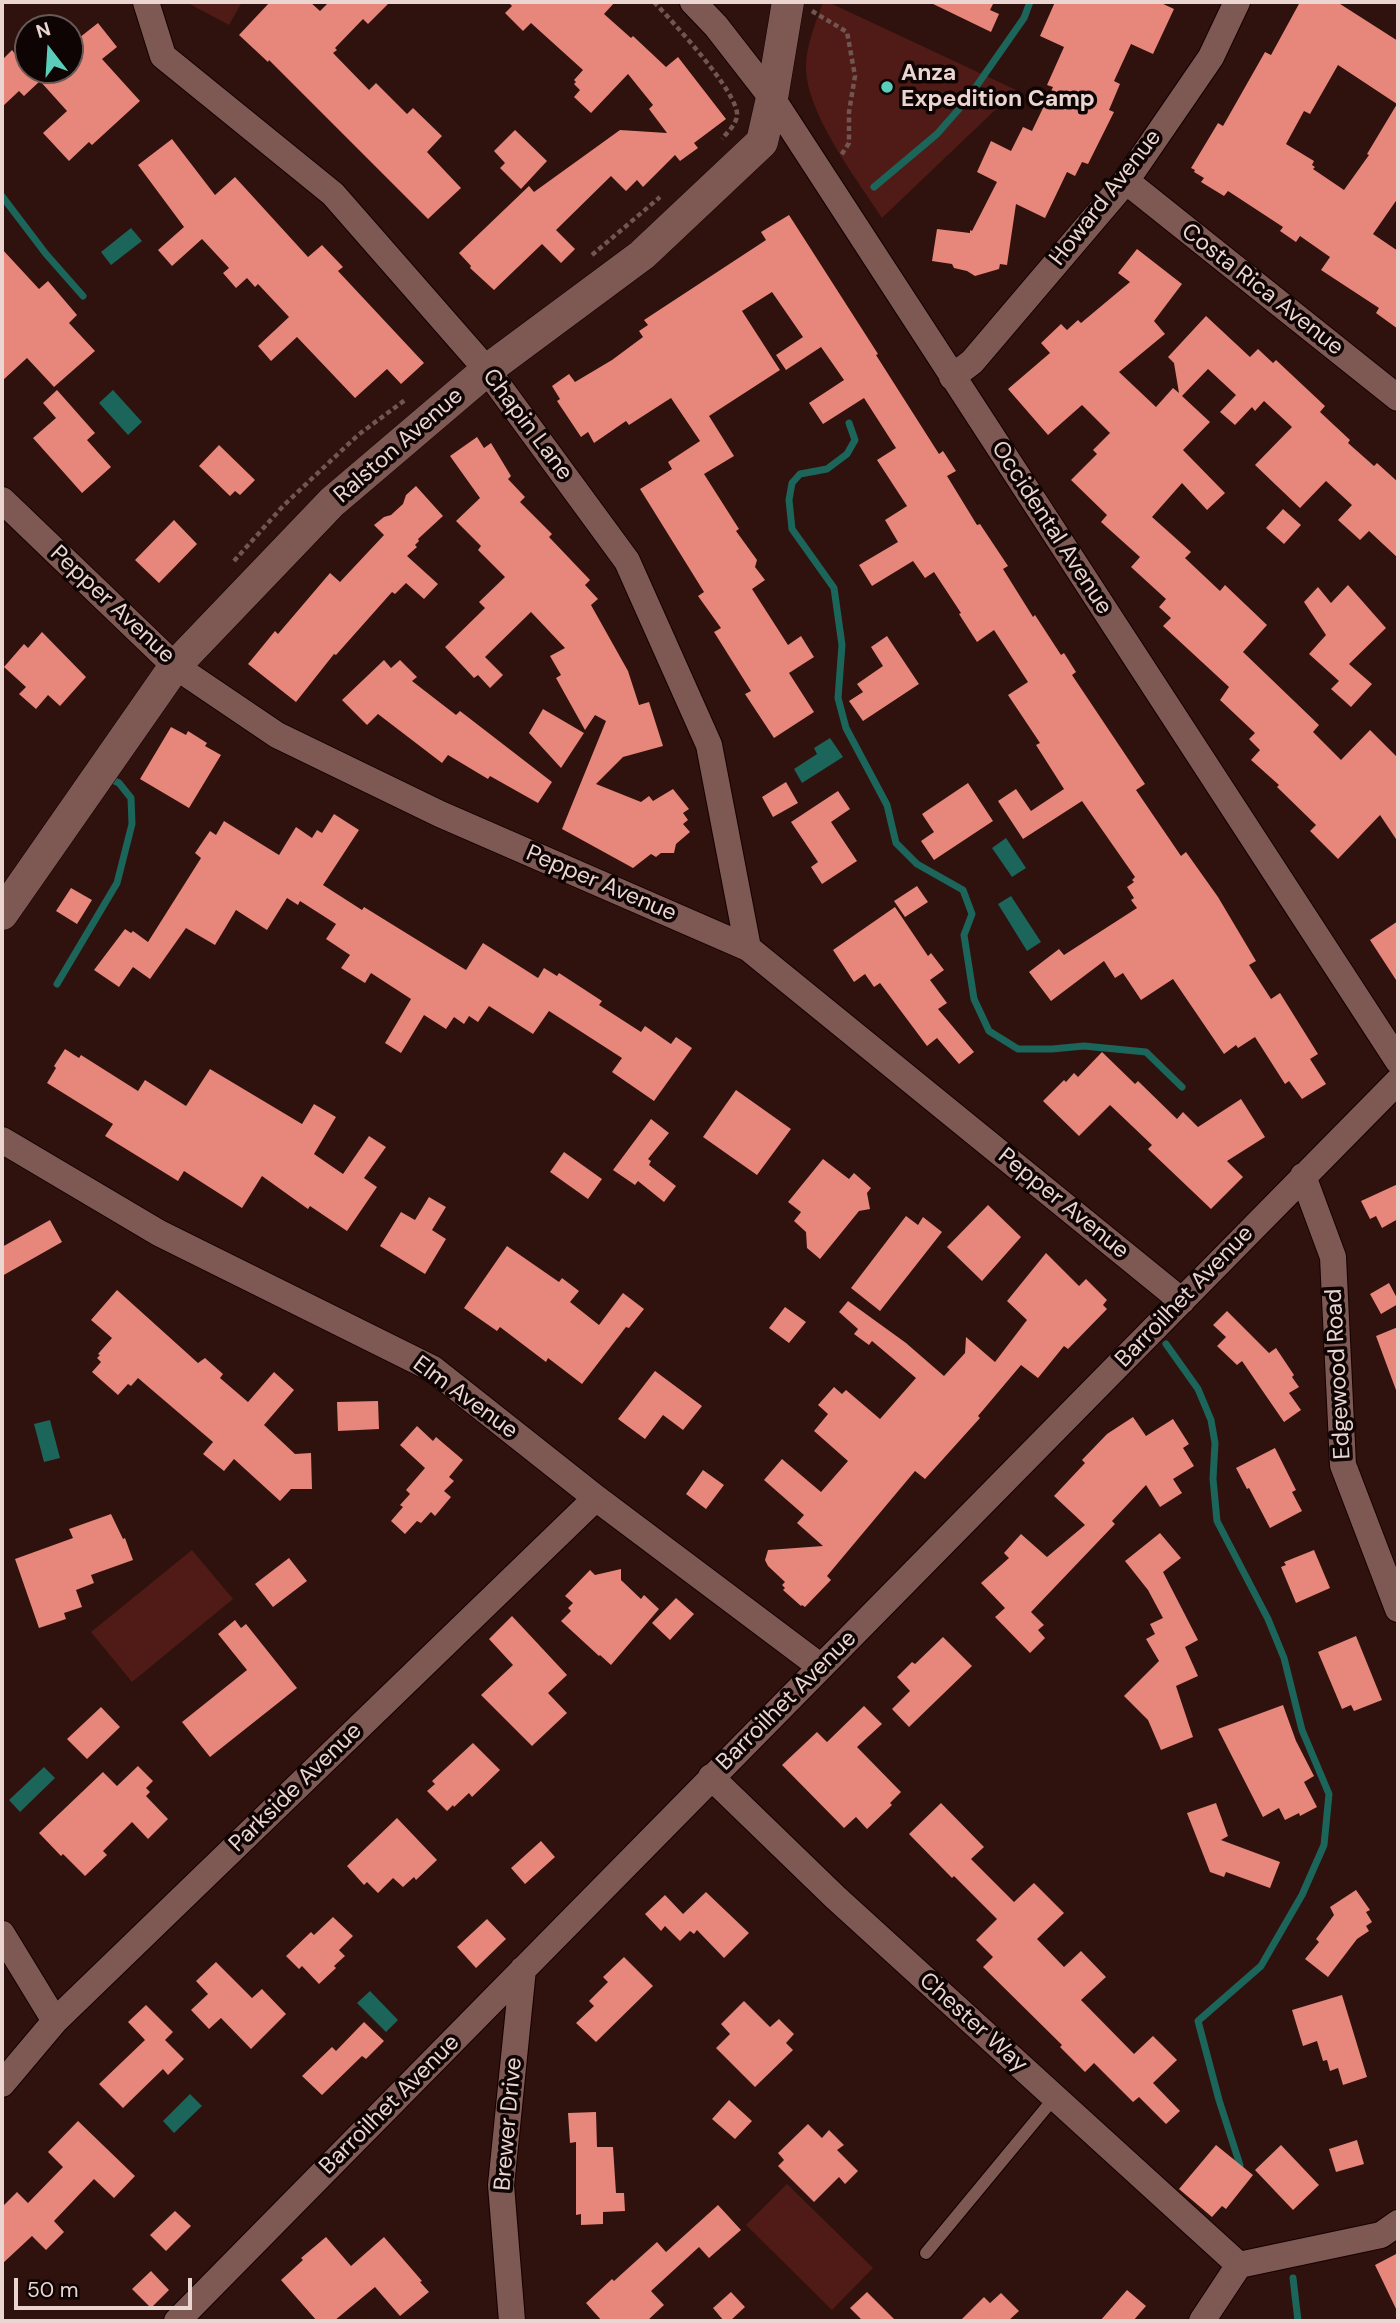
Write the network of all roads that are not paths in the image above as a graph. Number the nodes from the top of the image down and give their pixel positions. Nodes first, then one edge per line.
1 (146, 2) edge
2 (693, 2) edge
3 (1237, 2) edge
4 (795, 4) edge
5 (772, 98) junction
6 (1126, 181) junction
7 (487, 370) junction
8 (952, 377) junction
9 (1398, 398) edge
10 (2, 500) edge
11 (175, 666) junction
12 (2, 914) edge
13 (748, 948) junction
14 (1398, 1061) edge
15 (1398, 1081) edge
16 (2, 1140) edge
17 (1303, 1176) junction
18 (1182, 1301) junction
19 (596, 1498) junction
20 (1398, 1609) edge
21 (821, 1667) junction
22 (711, 1777) junction
23 (2, 1934) edge
24 (523, 1969) junction
25 (55, 2021) junction
26 (2, 2084) edge
27 (1055, 2097) junction
28 (1398, 2223) edge
29 (926, 2253) dead end
30 (1239, 2265) junction
31 (177, 2321) edge
32 (512, 2321) edge
33 (1202, 2321) edge

1 - 7 street, Chapin Lane
2 - 5 street, Occidental Avenue
3 - 6 street, Howard Avenue
4 - 5 street, Ralston Avenue
5 - 7 street, Ralston Avenue
5 - 8 street, Occidental Avenue
6 - 8 street, Howard Avenue
6 - 9 street, Costa Rica Avenue
7 - 11 street, Ralston Avenue
7 - 13 street, Chapin Lane
8 - 14 street, Occidental Avenue
10 - 11 street, Pepper Avenue
11 - 12 street, Ralston Avenue
11 - 13 street, Pepper Avenue
13 - 18 street, Pepper Avenue
15 - 17 street, Barroilhet Avenue
16 - 19 street, Elm Avenue
17 - 18 street, Barroilhet Avenue
17 - 20 street, Edgewood Road
18 - 21 street, Barroilhet Avenue
19 - 21 street, Elm Avenue
19 - 25 street, Parkside Avenue
21 - 22 street, Barroilhet Avenue
22 - 24 street, Barroilhet Avenue
22 - 27 street, Chester Way
23 - 25 street
24 - 31 street, Barroilhet Avenue
24 - 32 street, Brewer Drive
25 - 26 street, Parkside Avenue
27 - 29 lane
27 - 30 street, Chester Way
28 - 30 street
30 - 33 street

